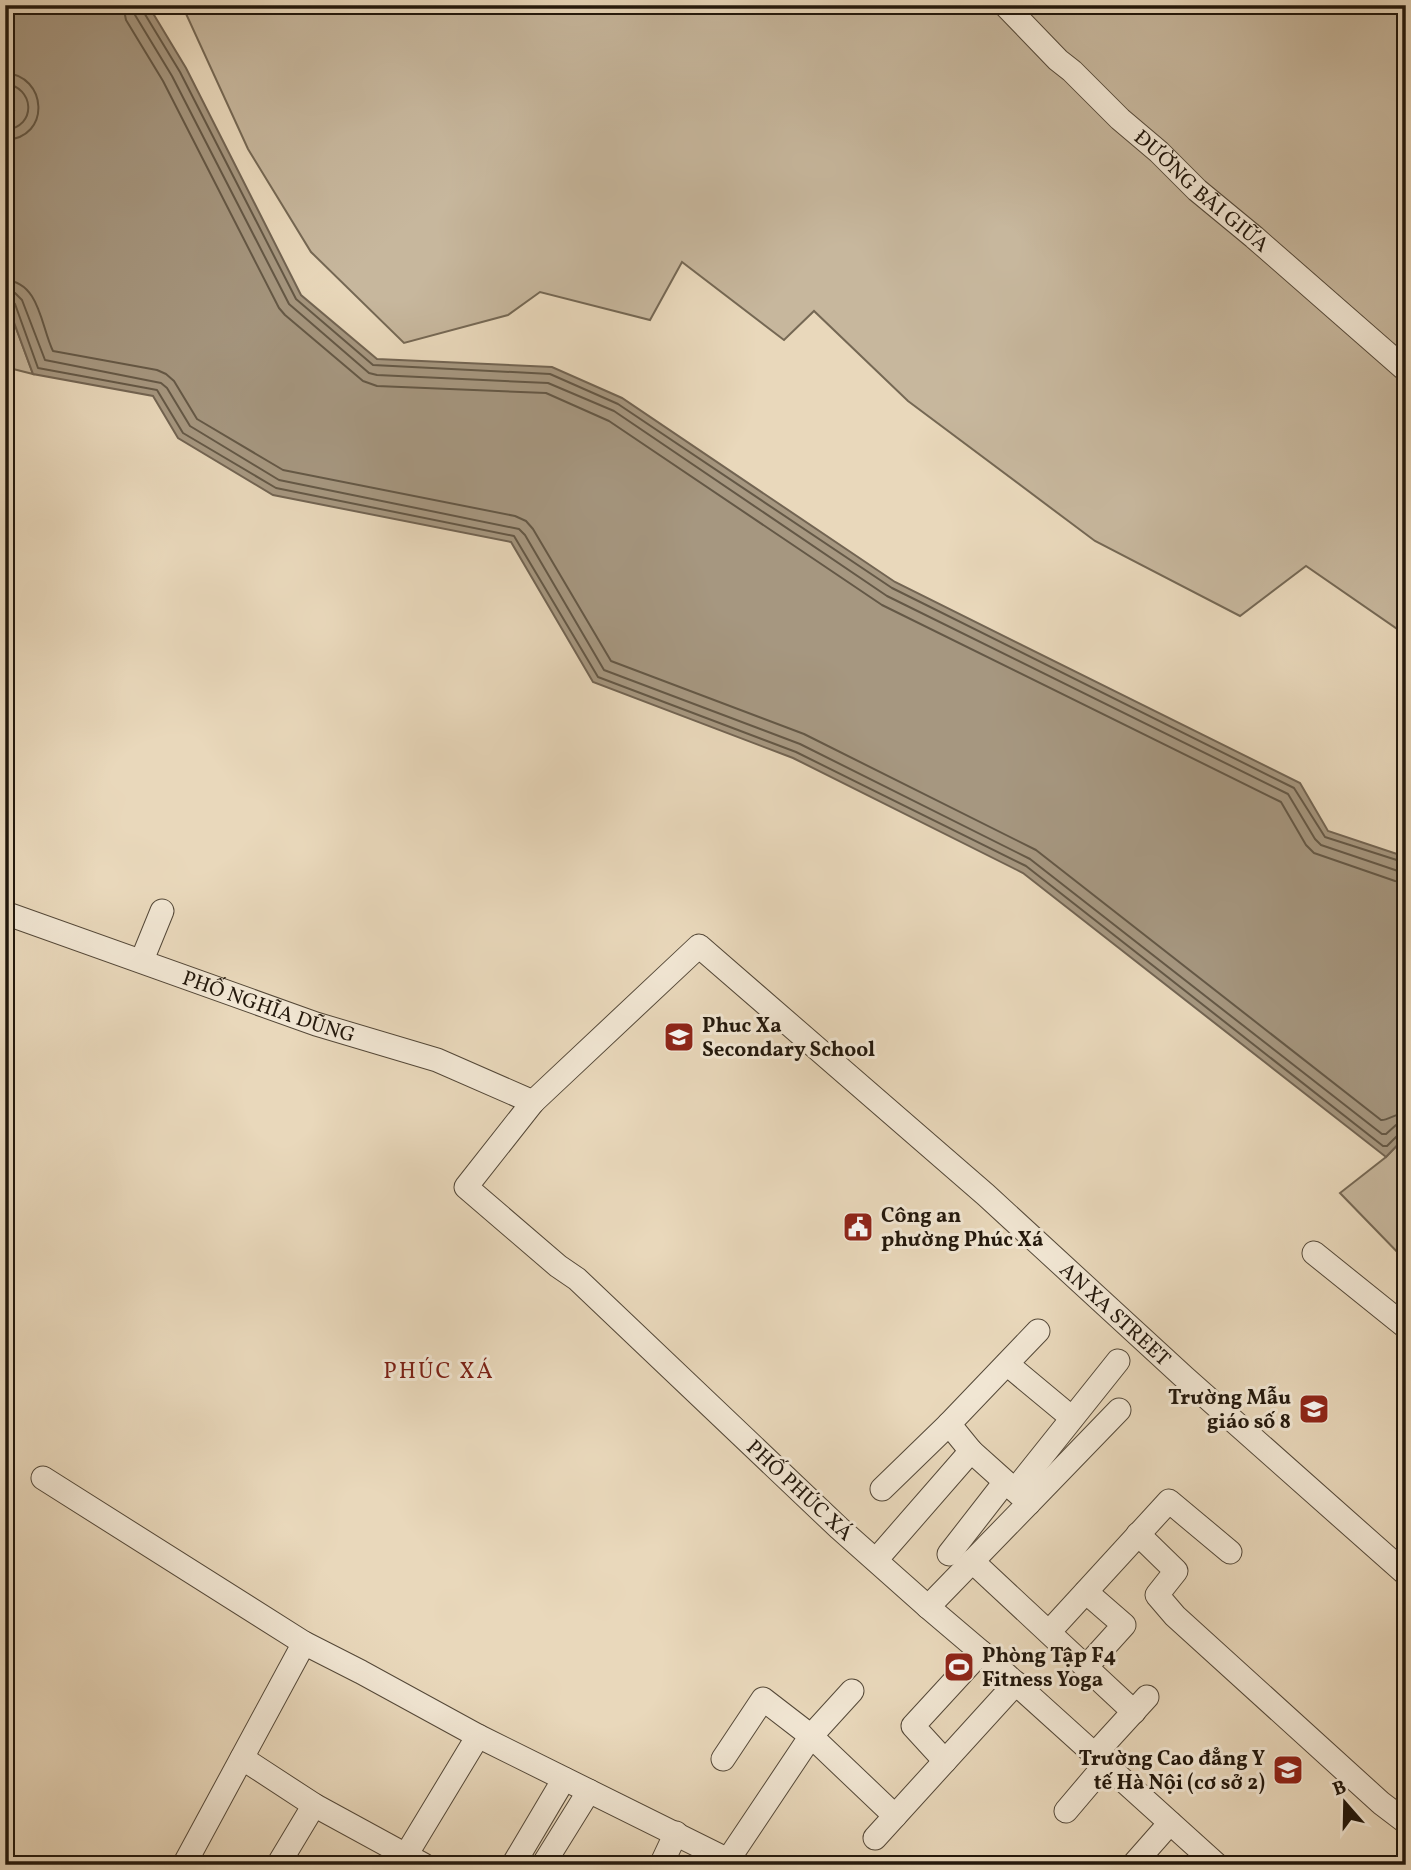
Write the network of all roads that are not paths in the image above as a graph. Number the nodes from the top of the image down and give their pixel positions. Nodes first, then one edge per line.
1 (1005, 5) edge
2 (1406, 370) edge
3 (162, 911) dead end
4 (5, 913) edge
5 (142, 960) junction
6 (533, 1101) junction
7 (1314, 1253) dead end
8 (1406, 1327) edge
9 (1038, 1331) dead end
10 (1118, 1361) dead end
11 (1007, 1364) junction
12 (1119, 1410) dead end
13 (1072, 1418) junction
14 (949, 1424) junction
15 (971, 1451) junction
16 (43, 1478) dead end
17 (882, 1489) dead end
18 (1016, 1492) junction
19 (1138, 1534) junction
20 (1230, 1552) dead end
21 (949, 1554) dead end
22 (876, 1560) junction
23 (972, 1561) junction
24 (1406, 1574) edge
25 (1086, 1592) junction
26 (928, 1607) junction
27 (1049, 1632) junction
28 (304, 1643) junction
29 (981, 1652) junction
30 (1086, 1667) junction
31 (1016, 1683) junction
32 (852, 1690) dead end
33 (478, 1735) junction
34 (811, 1736) junction
35 (242, 1758) junction
36 (723, 1759) dead end
37 (1100, 1760) junction
38 (945, 1761) junction
39 (564, 1779) junction
40 (589, 1791) junction
41 (314, 1805) junction
42 (1066, 1811) dead end
43 (895, 1816) junction
44 (1406, 1822) edge
45 (1170, 1823) junction
46 (676, 1833) junction
47 (875, 1838) dead end
48 (410, 1861) edge
49 (733, 1862) edge
50 (1210, 1862) edge
51 (184, 1865) edge
52 (278, 1865) edge
53 (513, 1865) edge
54 (543, 1865) edge
55 (661, 1865) edge
56 (1133, 1865) edge

1 - 2 street, ĐƯỜNG BÃI GIỮA
3 - 5 street
4 - 5 street, PHỐ NGHĨA DŨNG
5 - 6 street, PHỐ NGHĨA DŨNG
6 - 22 street, PHỐ PHÚC XÁ
6 - 24 street, AN XA STREET
7 - 8 street
9 - 11 street
10 - 13 street
11 - 13 street
11 - 14 street
12 - 18 street
13 - 18 street
14 - 15 street
14 - 17 street
15 - 18 street
15 - 22 street
16 - 28 street
18 - 21 street
18 - 23 street
19 - 20 street
19 - 25 street
19 - 44 street
22 - 26 street, PHỐ PHÚC XÁ
23 - 26 street
23 - 27 street
25 - 27 street
25 - 30 street
26 - 29 street, PHỐ PHÚC XÁ
27 - 30 street
28 - 33 street
28 - 35 street
29 - 31 street, PHỐ PHÚC XÁ
29 - 38 street
30 - 37 street
31 - 37 street, PHỐ PHÚC XÁ
31 - 38 street
32 - 34 street
33 - 39 street
33 - 48 street
34 - 36 street
34 - 43 street
34 - 49 street
35 - 41 street
35 - 51 street
37 - 42 street
37 - 45 street, PHỐ PHÚC XÁ
38 - 43 street
39 - 40 street
39 - 53 street
40 - 46 street
40 - 54 street
41 - 48 street
41 - 52 street
43 - 47 street
45 - 50 street, PHỐ PHÚC XÁ
45 - 56 street
46 - 49 street
46 - 55 street

